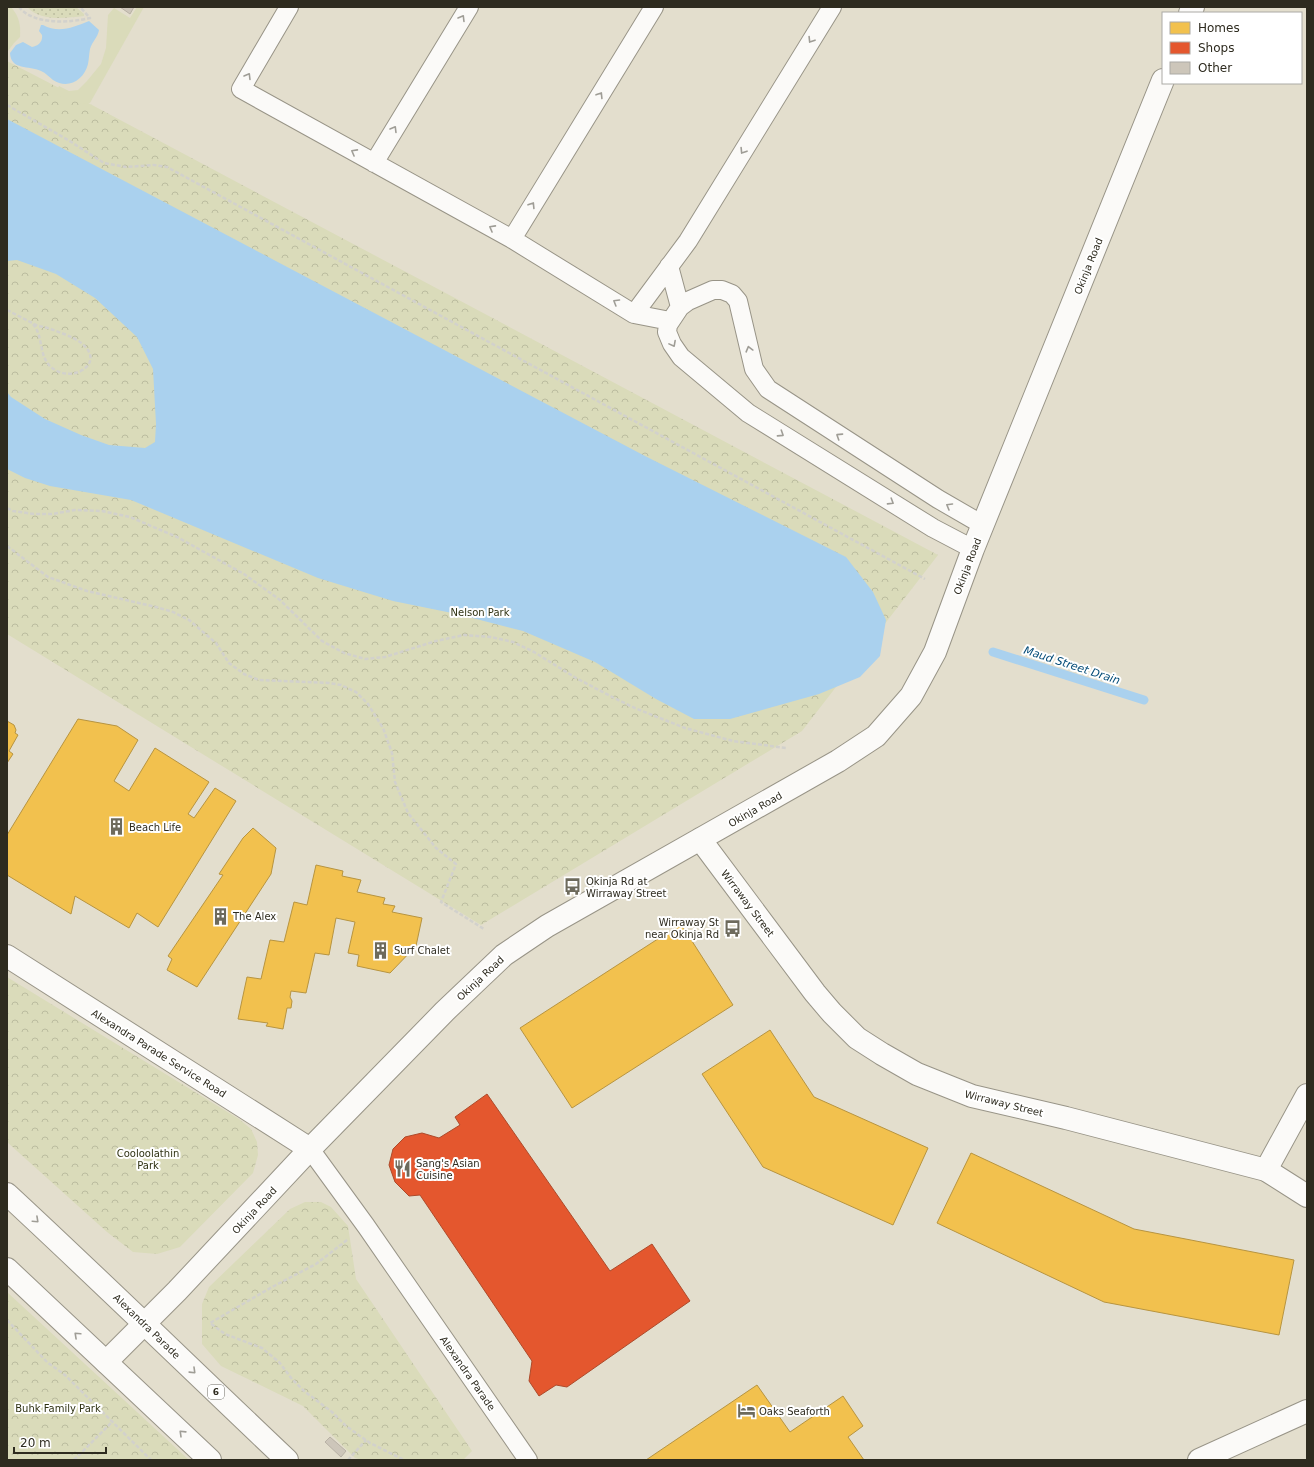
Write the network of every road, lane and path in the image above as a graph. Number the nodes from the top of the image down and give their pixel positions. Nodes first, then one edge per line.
1 (19, 7) edge
2 (80, 7) edge
3 (289, 7) edge
4 (469, 7) edge
5 (654, 7) edge
6 (832, 7) edge
7 (1162, 82) edge
8 (7, 105) edge
9 (374, 163) junction
10 (512, 239) junction
11 (669, 266) junction
12 (7, 310) edge
13 (634, 314) junction
14 (675, 314) junction
15 (32, 323) junction
16 (7, 508) edge
17 (983, 525) junction
18 (7, 546) edge
19 (973, 549) junction
20 (925, 580) dead end
21 (786, 748) dead end
22 (700, 840) junction
23 (484, 929) dead end
24 (7, 956) edge
25 (1307, 1095) edge
26 (310, 1149) junction
27 (1266, 1170) junction
28 (7, 1194) edge
29 (1307, 1196) edge
30 (350, 1237) dead end
31 (7, 1269) edge
32 (7, 1320) edge
33 (146, 1323) junction
34 (106, 1362) junction
35 (1307, 1411) edge
36 (112, 1422) junction
37 (366, 1440) junction
38 (74, 1460) edge
39 (151, 1460) edge
40 (210, 1460) edge
41 (287, 1460) edge
42 (348, 1460) edge
43 (404, 1460) edge
44 (528, 1460) edge
45 (1199, 1460) edge

1 - 2 path
9 -> 3 lane
9 -> 4 lane
10 -> 5 lane
6 -> 11 lane
7 - 17 street, Okinja Road
8 - 20 path
10 -> 9 lane
13 -> 10 lane
11 - 13 lane
11 - 14 lane
12 - 15 path
13 - 14 lane
17 -> 14 lane
14 -> 19 lane
15 - 15 path
16 - 21 path
17 - 19 street, Okinja Road
18 - 23 path
19 - 22 street, Okinja Road
22 - 26 street, Okinja Road
22 - 27 street, Wirraway Street
24 - 26 street, Alexandra Parade Service Road
25 - 27 street
26 - 33 street, Okinja Road
26 - 44 lane, Alexandra Parade
27 - 29 street, Wirraway Street
28 -> 33 street, Alexandra Parade / 6
30 - 37 path
34 -> 31 street
32 - 36 path
33 - 34 street, Okinja Road
33 -> 41 street, Alexandra Parade / 6
40 -> 34 street
35 - 45 street
36 - 38 path
36 - 39 path
37 - 42 path
37 - 43 path

